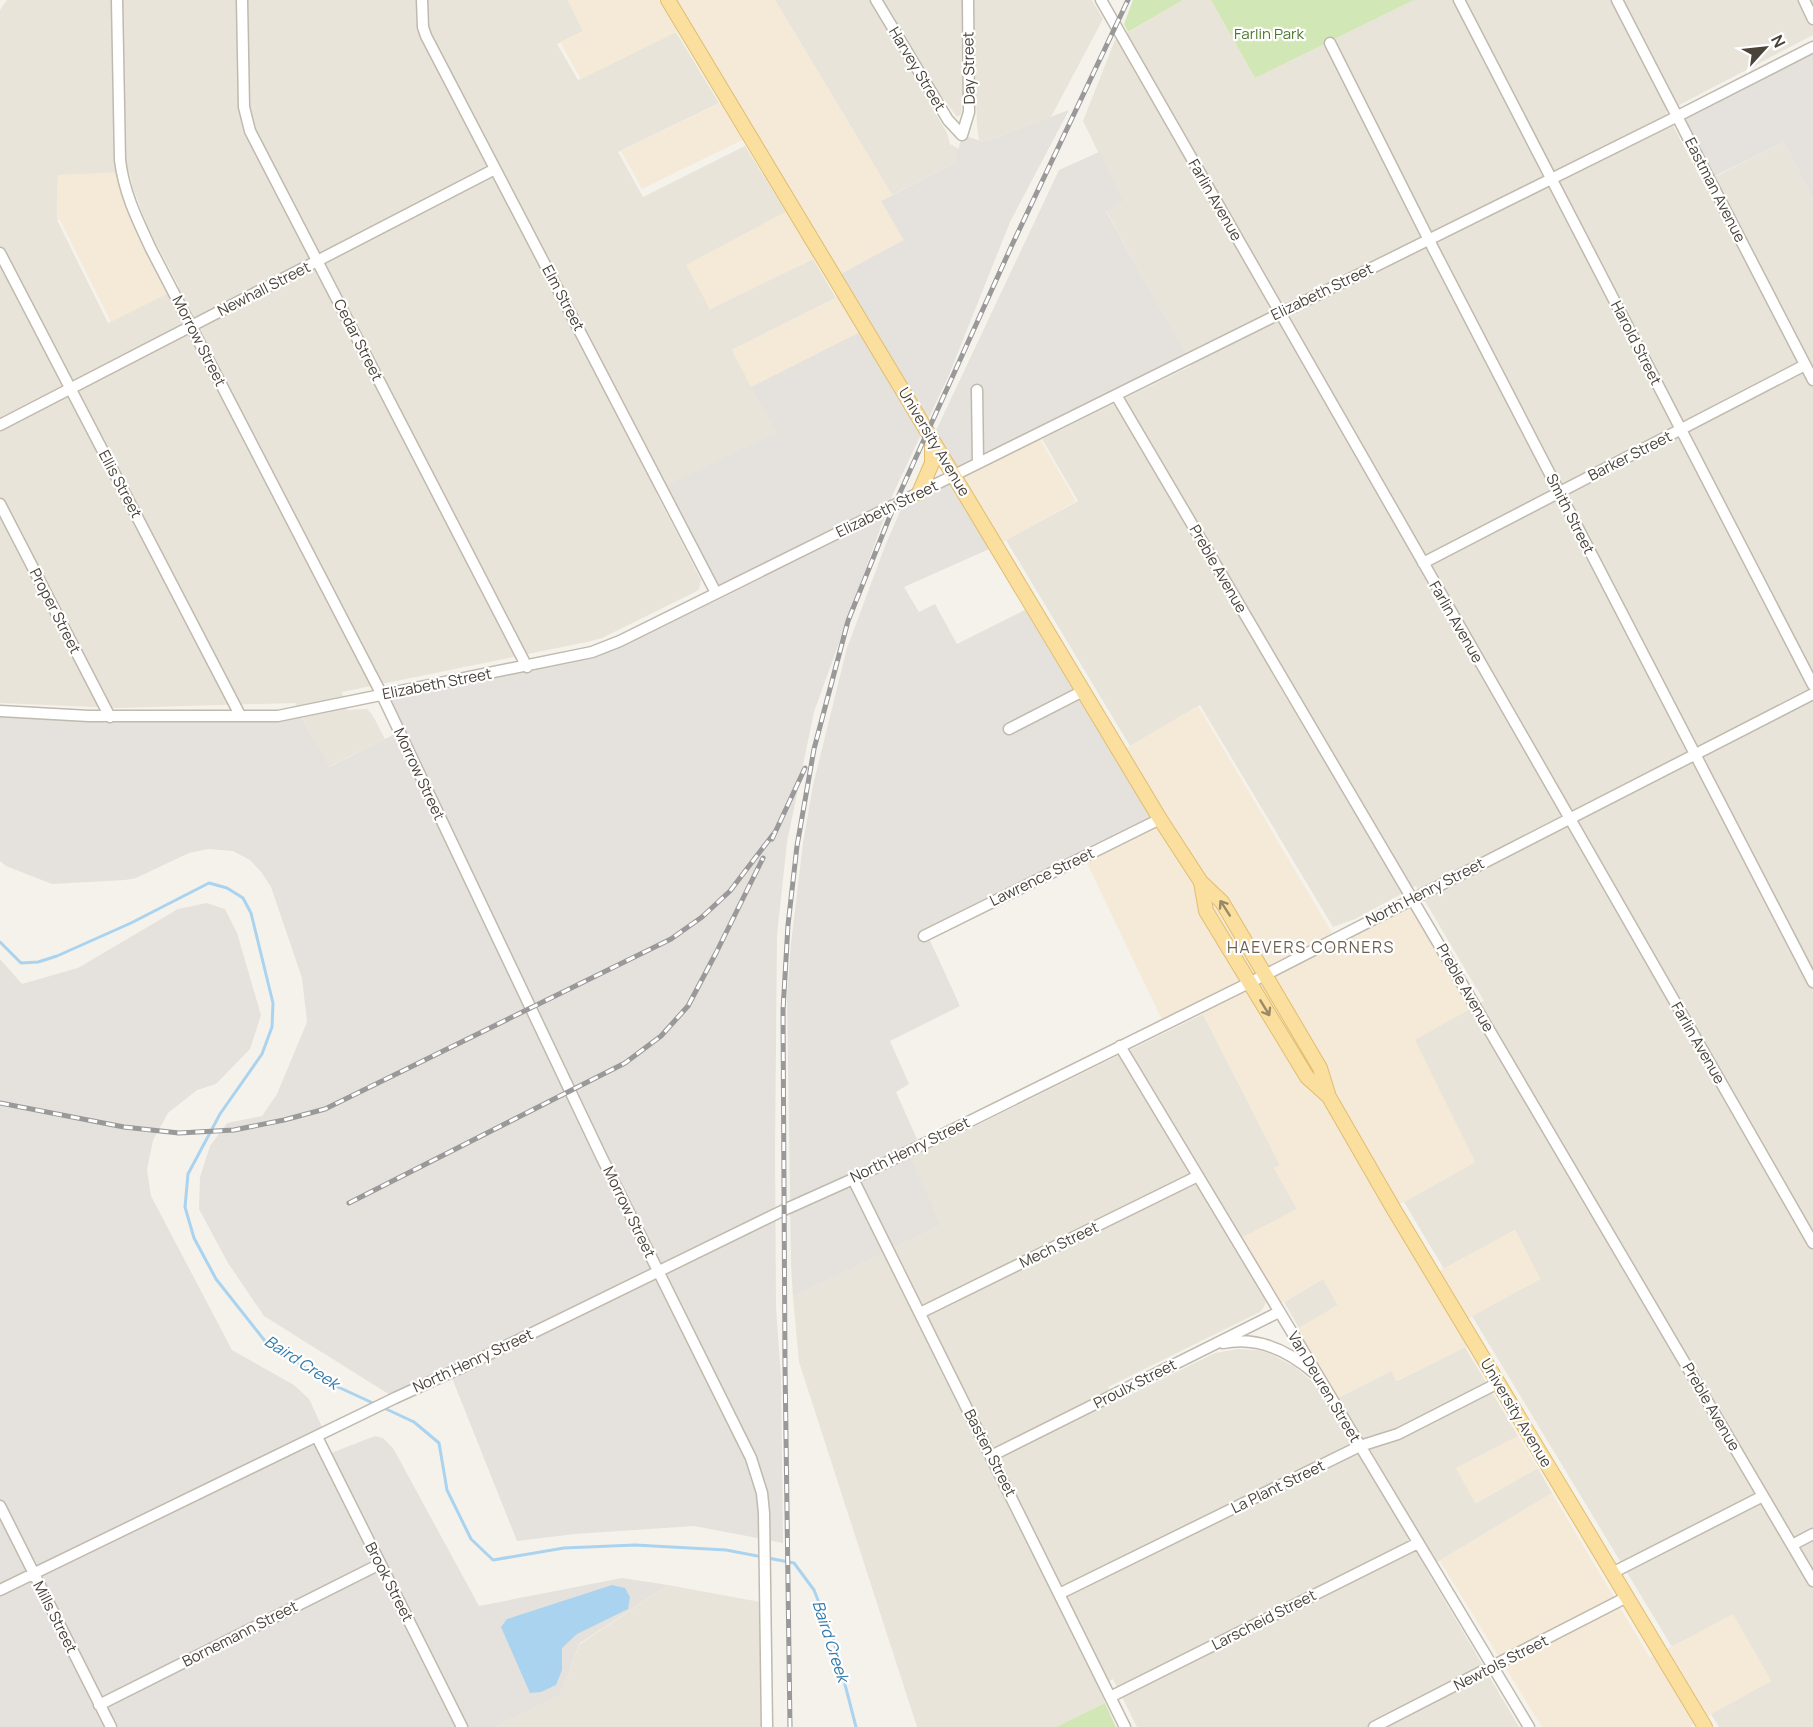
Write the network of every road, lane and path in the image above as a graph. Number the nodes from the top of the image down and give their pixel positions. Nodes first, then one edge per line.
1 (117, 0) edge
2 (242, 0) edge
3 (423, 0) edge
4 (668, 0) edge
5 (876, 0) edge
6 (968, 0) edge
7 (1101, 0) edge
8 (1459, 0) edge
9 (1617, 0) edge
10 (1804, 0) edge
11 (1813, 19) edge
12 (1330, 43) dead end
13 (1813, 47) edge
14 (1678, 116) junction
15 (962, 135) joint
16 (495, 169) junction
17 (1551, 179) junction
18 (1429, 239) junction
19 (1, 258) edge
20 (317, 261) junction
21 (1280, 313) junction
22 (191, 326) junction
23 (1805, 365) junction
24 (1813, 380) edge
25 (70, 388) junction
26 (977, 390) dead end
27 (1116, 395) junction
28 (0, 425) edge
29 (1680, 430) junction
30 (932, 439) junction
31 (978, 463) junction
32 (954, 476) junction
33 (1559, 492) junction
34 (919, 493) junction
35 (0, 504) edge
36 (1423, 563) junction
37 (716, 593) junction
38 (526, 667) junction
39 (1813, 685) edge
40 (1083, 691) junction
41 (1813, 694) edge
42 (382, 695) junction
43 (0, 711) edge
44 (240, 715) junction
45 (110, 717) junction
46 (1009, 729) dead end
47 (1695, 754) junction
48 (1160, 819) junction
49 (1569, 819) junction
50 (1201, 882) junction
51 (1412, 899) junction
52 (924, 936) dead end
53 (1264, 975) junction
54 (1249, 982) junction
55 (1813, 982) edge
56 (1120, 1046) junction
57 (1329, 1097) junction
58 (1198, 1176) junction
59 (853, 1179) junction
60 (1813, 1243) edge
61 (659, 1273) junction
62 (1280, 1312) junction
63 (920, 1314) junction
64 (1211, 1346) junction
65 (1320, 1380) junction
66 (1498, 1383) junction
67 (317, 1437) junction
68 (1360, 1446) junction
69 (991, 1456) junction
70 (1763, 1496) junction
71 (0, 1506) edge
72 (1813, 1534) edge
73 (1418, 1543) junction
74 (1792, 1545) junction
75 (380, 1564) junction
76 (1612, 1573) junction
77 (34, 1574) junction
78 (1813, 1581) edge
79 (0, 1590) edge
80 (1059, 1594) junction
81 (1627, 1597) junction
82 (1493, 1667) junction
83 (1110, 1697) junction
84 (99, 1705) junction
85 (111, 1727) edge
86 (462, 1727) edge
87 (767, 1727) edge
88 (1125, 1727) edge
89 (1374, 1727) edge
90 (1529, 1727) edge
91 (1705, 1727) edge

1 - 22 street, Morrow Street
2 - 20 street, Cedar Street
3 - 16 street, Elm Street
4 - 30 main road, University Avenue
5 - 15 street, Harvey Street
6 - 15 street, Day Street
7 - 21 street, Farlin Avenue
8 - 17 street, Harold Street
9 - 14 street, Eastman Avenue
10 - 11 street
12 - 18 street, Smith Street
13 - 14 street, Elizabeth Street
14 - 17 street, Elizabeth Street
14 - 23 street, Eastman Avenue
16 - 20 street, Newhall Street
16 - 37 street, Elm Street
17 - 18 street, Elizabeth Street
17 - 29 street, Harold Street
18 - 21 street, Elizabeth Street
18 - 33 street, Smith Street
19 - 25 street, Ellis Street
20 - 22 street, Newhall Street
20 - 38 street, Cedar Street
21 - 27 street, Elizabeth Street
21 - 36 street, Farlin Avenue
22 - 25 street, Newhall Street
22 - 42 street, Morrow Street
23 - 24 street, Eastman Avenue
23 - 29 street, Barker Street
25 - 28 street, Newhall Street
25 - 44 street, Ellis Street
26 - 31 street
27 - 31 street, Elizabeth Street
27 - 51 street, Preble Avenue
29 - 33 street, Barker Street
29 - 39 street, Harold Street
30 - 32 main road, University Avenue
30 - 34 main road
31 - 32 street, Elizabeth Street
32 - 34 street, Elizabeth Street
32 - 40 main road, University Avenue
33 - 36 street, Barker Street
33 - 47 street, Smith Street
34 - 37 street, Elizabeth Street
35 - 45 street, Proper Street
36 - 49 street, Farlin Avenue
37 - 38 street, Elizabeth Street
38 - 42 street, Elizabeth Street
40 - 46 street
40 - 48 main road, University Avenue
41 - 47 street, North Henry Street
42 - 44 street, Elizabeth Street
42 - 61 street, Morrow Street
43 - 45 street, Elizabeth Street
44 - 45 street, Elizabeth Street
47 - 49 street, North Henry Street
47 - 55 street, Smith Street
48 - 50 main road, University Avenue
48 - 52 street, Lawrence Street
49 - 51 street, North Henry Street
49 - 60 street, Farlin Avenue
53 -> 50 main road, University Avenue
50 - 54 main road, University Avenue
51 - 53 street, North Henry Street
51 - 70 street, Preble Avenue
53 - 54 street, North Henry Street
53 - 57 main road, University Avenue
54 - 56 street, North Henry Street
54 -> 57 main road, University Avenue
56 - 58 street, Van Deuren Street
56 - 59 street, North Henry Street
57 - 66 main road, University Avenue
58 - 62 street, Van Deuren Street
58 - 63 street, Mech Street
59 - 61 street, North Henry Street
59 - 63 street, Basten Street
61 - 67 street, North Henry Street
61 - 87 street, Morrow Street
62 - 64 street, Proulx Street
62 - 65 street, Van Deuren Street
63 - 69 street, Basten Street
64 - 65 street
64 - 69 street, Proulx Street
65 - 68 street, Van Deuren Street
66 - 68 street, La Plant Street
66 - 76 main road, University Avenue
67 - 75 street, Brook Street
67 - 77 street, North Henry Street
68 - 73 street, Van Deuren Street
68 - 80 street, La Plant Street
69 - 80 street, Basten Street
70 - 74 street, Preble Avenue
70 - 76 street
71 - 77 street, Mills Street
72 - 74 street
73 - 82 street, Van Deuren Street
73 - 83 street, Larscheid Street
74 - 78 street, Preble Avenue
75 - 84 street, Bornemann Street
75 - 86 street, Brook Street
76 - 81 main road, University Avenue
77 - 79 street, North Henry Street
77 - 84 street, Mills Street
80 - 83 street, Basten Street
81 - 82 street, Newtols Street
81 - 91 main road, University Avenue
82 - 89 street, Newtols Street
82 - 90 street, Van Deuren Street
83 - 88 street, Basten Street
84 - 85 street, Mills Street

